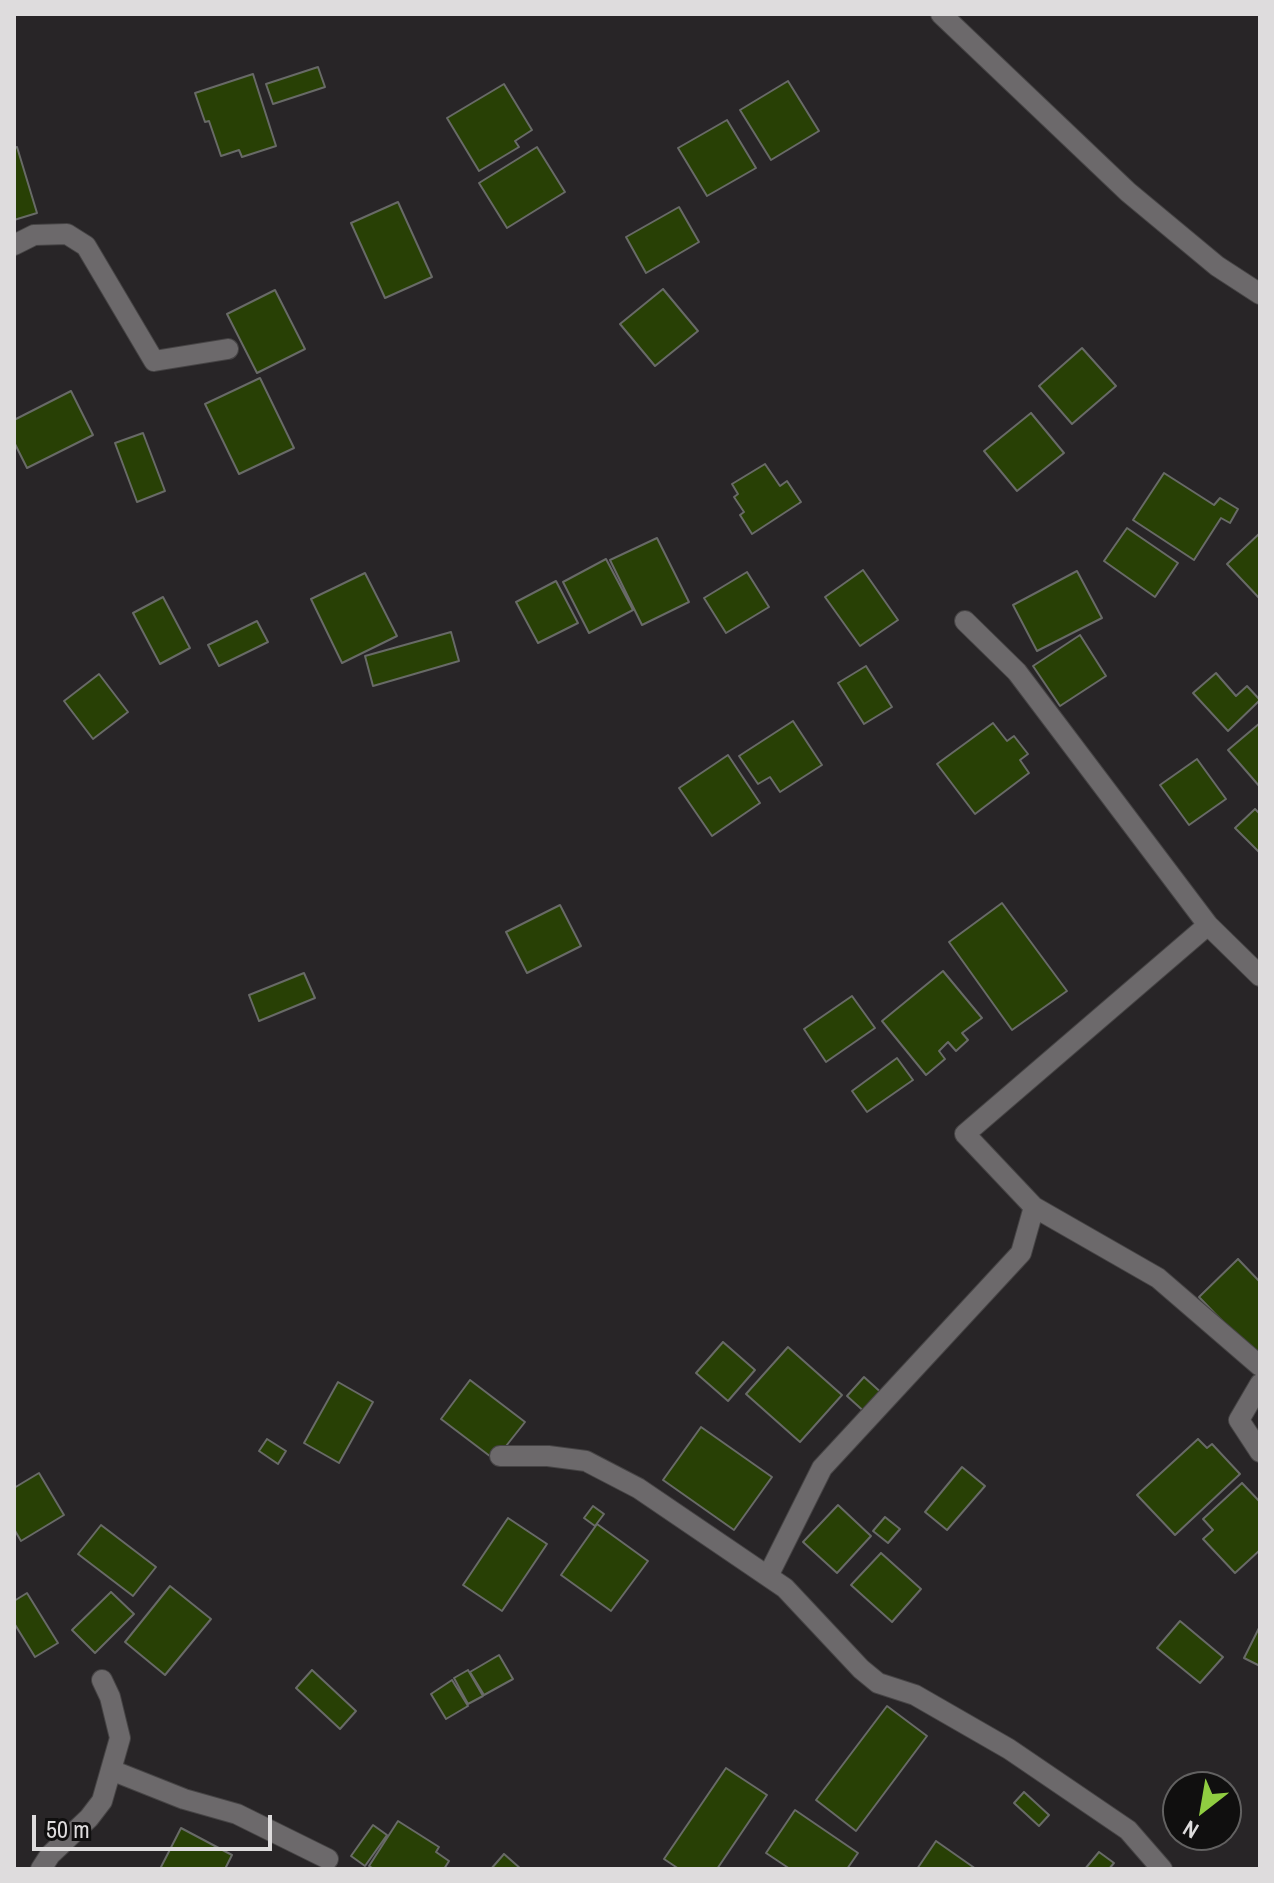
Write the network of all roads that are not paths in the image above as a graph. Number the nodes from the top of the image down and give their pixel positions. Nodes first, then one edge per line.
1 (941, 14) edge
2 (14, 245) edge
3 (1260, 294) edge
4 (228, 349) dead end
5 (965, 621) dead end
6 (1208, 925) junction
7 (1260, 976) edge
8 (1034, 1207) junction
9 (1260, 1366) edge
10 (1260, 1384) edge
11 (1260, 1452) edge
12 (500, 1456) dead end
13 (768, 1576) junction
14 (102, 1680) dead end
15 (111, 1770) junction
16 (328, 1859) dead end
17 (41, 1869) edge
18 (1162, 1869) edge

1 - 3 street
2 - 4 street
5 - 6 street
6 - 7 street
6 - 8 street
8 - 9 street
8 - 13 street
10 - 11 street
12 - 13 street
13 - 18 street
14 - 15 street
15 - 16 street
15 - 17 street

